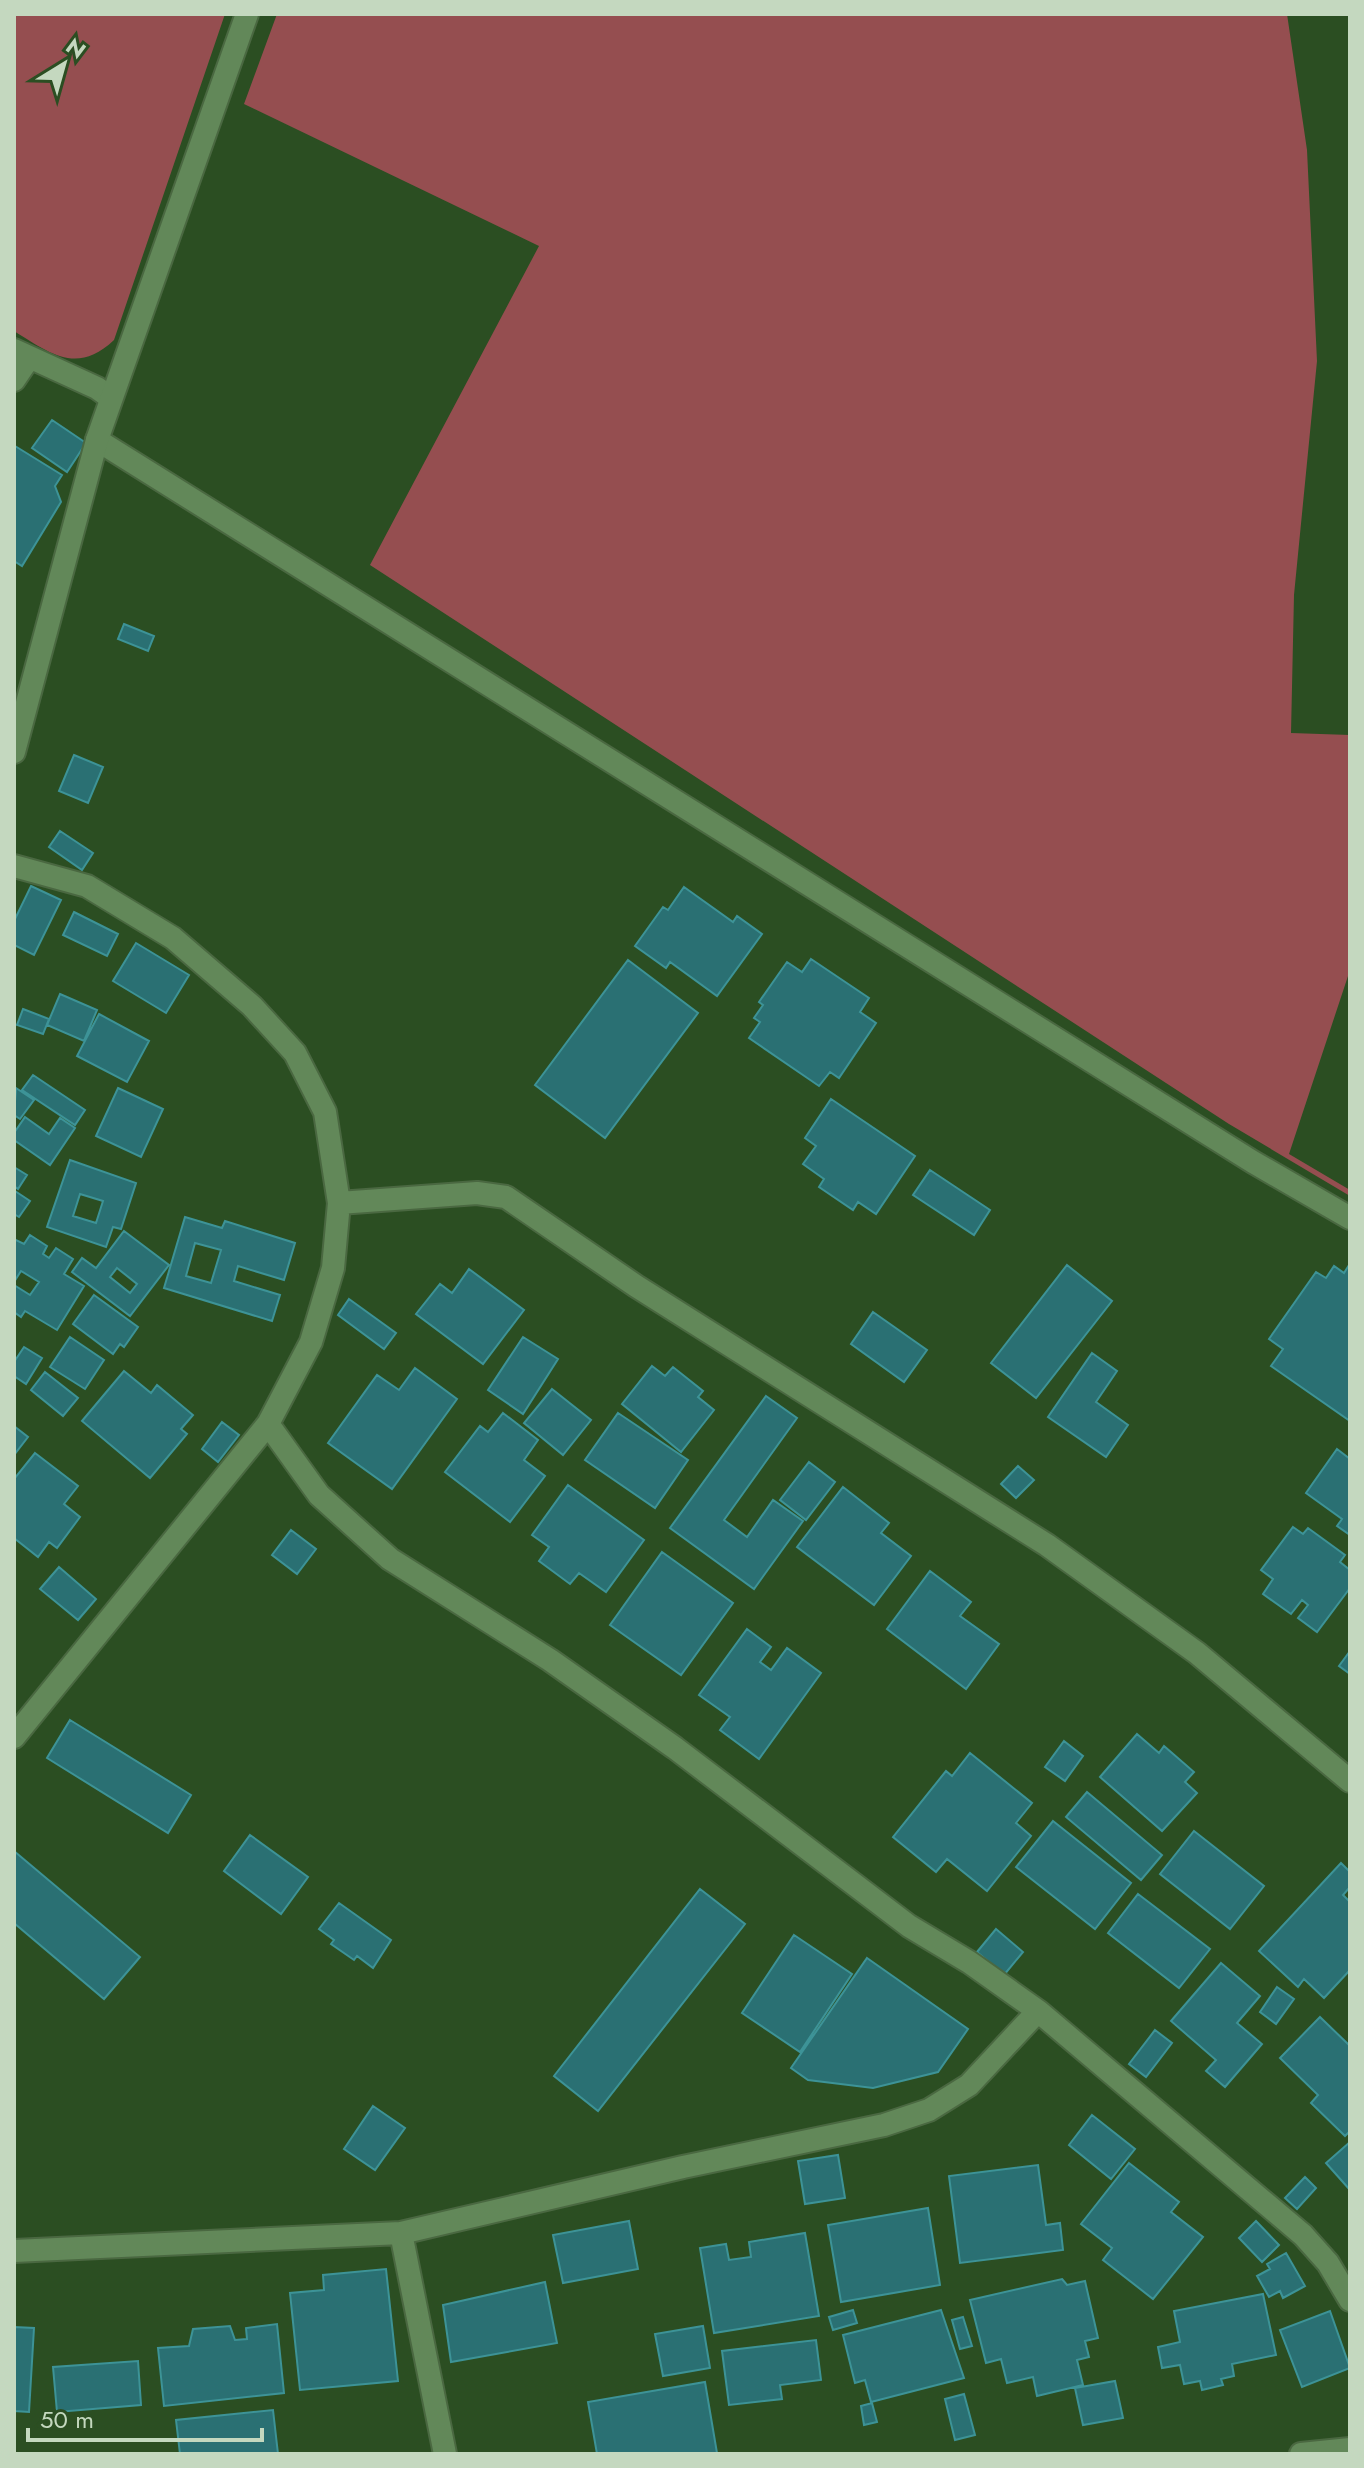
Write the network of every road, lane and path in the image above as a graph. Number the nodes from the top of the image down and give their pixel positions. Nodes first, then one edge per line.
1 (247, 14) edge
2 (22, 354) edge
3 (14, 380) edge
4 (111, 398) junction
5 (97, 440) junction
6 (14, 752) edge
7 (14, 866) edge
8 (339, 1203) junction
9 (1350, 1218) edge
10 (268, 1424) junction
11 (14, 1737) edge
12 (1350, 1781) edge
13 (1038, 2011) junction
14 (401, 2233) junction
15 (14, 2251) edge
16 (1350, 2300) edge
17 (1350, 2449) edge
18 (445, 2454) edge
19 (1301, 2454) edge

1 - 4 street
2 - 3 street
2 - 4 street
4 - 5 street
5 - 6 street
5 - 9 street
7 - 8 street
8 - 10 street
8 - 12 street
10 - 11 street
10 - 13 street
13 - 14 street
13 - 16 street
14 - 15 street
14 - 18 street
17 - 19 street

